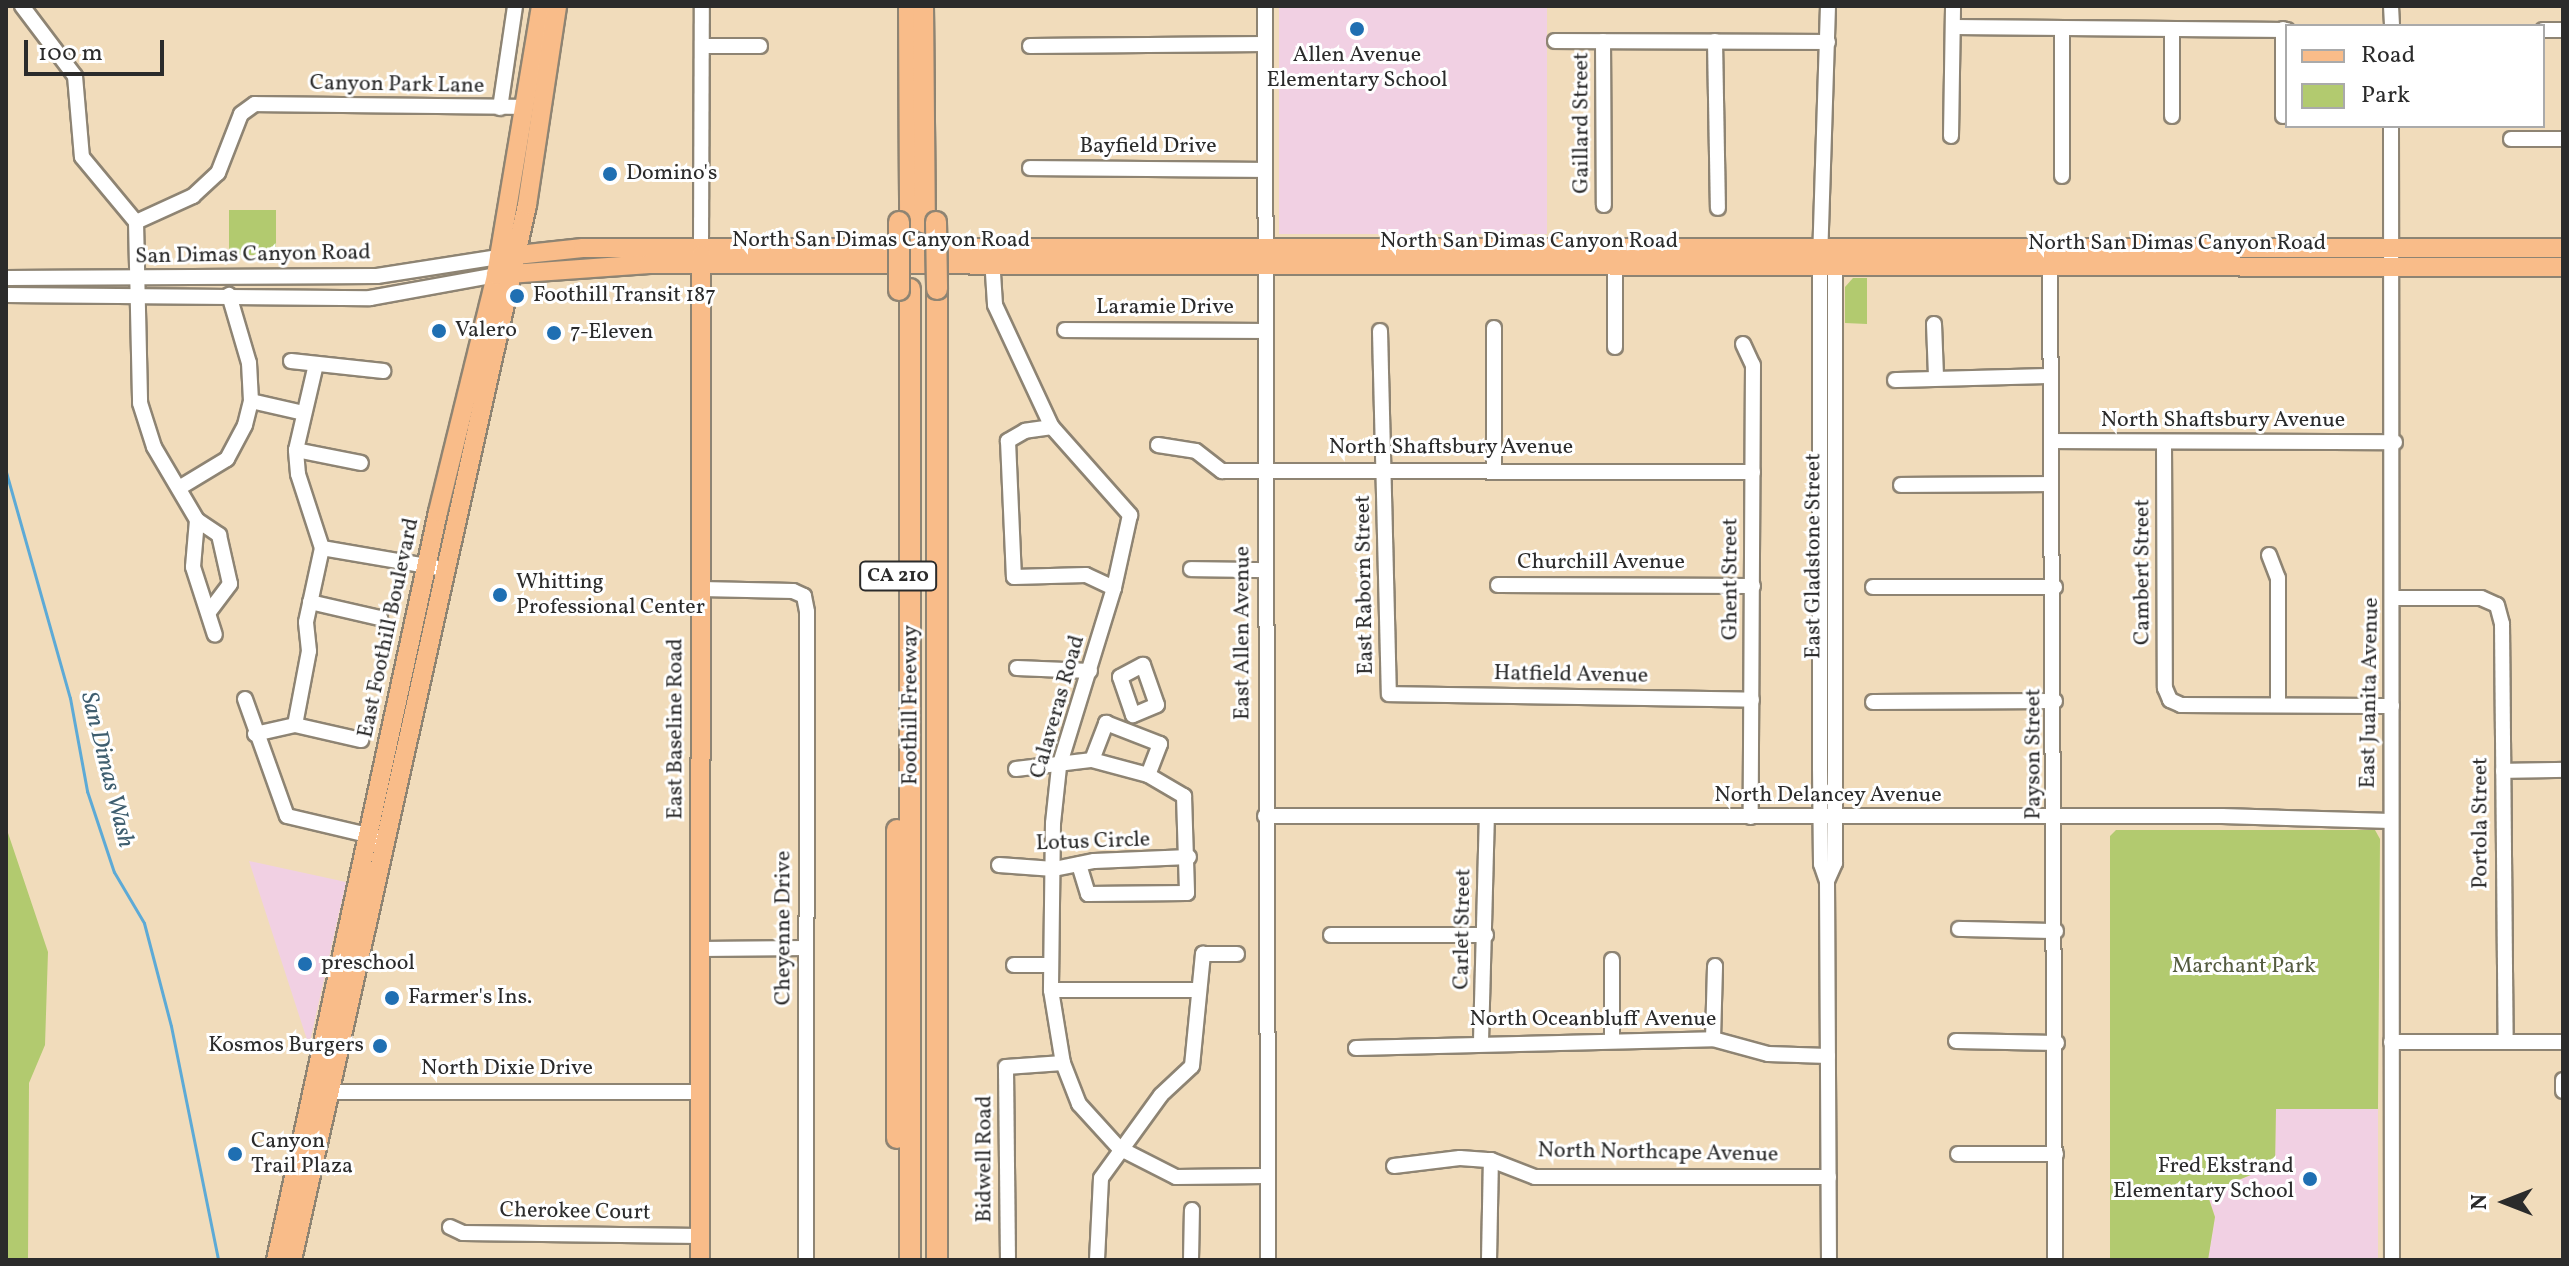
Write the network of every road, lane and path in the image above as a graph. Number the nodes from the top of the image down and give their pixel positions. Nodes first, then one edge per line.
1 (22, 6) edge
2 (515, 6) edge
3 (541, 6) edge
4 (557, 6) edge
5 (702, 6) edge
6 (934, 6) edge
7 (1265, 6) edge
8 (1828, 6) edge
9 (1953, 6) edge
10 (907, 10) edge
11 (1954, 27) junction
12 (2062, 29) junction
13 (2172, 30) junction
14 (2285, 30) edge
15 (1555, 41) dead end
16 (1603, 41) junction
17 (1715, 41) junction
18 (1828, 42) junction
19 (1265, 44) junction
20 (702, 46) junction
21 (760, 46) dead end
22 (1030, 46) dead end
23 (930, 74) junction
24 (525, 107) junction
25 (500, 108) junction
26 (2172, 116) dead end
27 (2283, 116) dead end
28 (2391, 128) edge
29 (1951, 136) dead end
30 (2511, 139) dead end
31 (2563, 139) edge
32 (1030, 168) dead end
33 (1265, 170) junction
34 (2062, 176) dead end
35 (1604, 205) dead end
36 (1718, 208) dead end
37 (136, 222) junction
38 (918, 222) junction
39 (2050, 248) junction
40 (2390, 248) junction
41 (2563, 248) edge
42 (1827, 253) junction
43 (701, 256) junction
44 (1265, 256) junction
45 (992, 257) junction
46 (1615, 257) junction
47 (506, 264) junction
48 (2390, 267) junction
49 (2563, 267) edge
50 (2050, 268) junction
51 (6, 278) edge
52 (138, 279) junction
53 (918, 289) junction
54 (6, 295) edge
55 (137, 295) junction
56 (229, 295) junction
57 (1934, 324) dead end
58 (1494, 328) dead end
59 (1065, 330) dead end
60 (1265, 331) junction
61 (1380, 331) dead end
62 (1743, 344) dead end
63 (1615, 347) dead end
64 (291, 361) dead end
65 (316, 364) junction
66 (383, 371) dead end
67 (1936, 376) junction
68 (2050, 376) junction
69 (1895, 380) dead end
70 (251, 401) junction
71 (304, 413) junction
72 (1052, 427) junction
73 (2051, 441) junction
74 (2395, 442) junction
75 (2164, 443) junction
76 (1158, 445) dead end
77 (296, 450) junction
78 (361, 463) dead end
79 (1494, 468) junction
80 (1385, 469) junction
81 (1266, 472) junction
82 (1753, 472) junction
83 (2050, 484) junction
84 (1901, 485) dead end
85 (179, 488) junction
86 (197, 520) junction
87 (322, 548) junction
88 (2269, 555) dead end
89 (436, 568) junction
90 (1191, 569) dead end
91 (1265, 570) junction
92 (1498, 585) dead end
93 (1753, 586) junction
94 (1873, 587) dead end
95 (2055, 587) junction
96 (1114, 588) junction
97 (701, 589) junction
98 (2393, 598) junction
99 (310, 602) junction
100 (208, 613) junction
101 (380, 618) dead end
102 (215, 635) dead end
103 (1017, 668) dead end
104 (1090, 671) junction
105 (1389, 694) joint
106 (245, 699) dead end
107 (1752, 700) junction
108 (2055, 701) junction
109 (1873, 702) dead end
110 (2278, 705) junction
111 (2392, 706) junction
112 (1133, 715) dead end
113 (295, 725) junction
114 (255, 734) junction
115 (1136, 737) junction
116 (361, 740) dead end
117 (1092, 760) junction
118 (1059, 767) junction
119 (1016, 769) dead end
120 (2563, 770) edge
121 (2503, 771) junction
122 (1148, 775) junction
123 (1265, 816) junction
124 (1487, 817) junction
125 (1751, 817) junction
126 (1828, 818) junction
127 (2056, 818) junction
128 (2391, 821) junction
129 (376, 837) junction
130 (1189, 857) junction
131 (1079, 864) junction
132 (999, 865) dead end
133 (1054, 869) junction
134 (934, 920) junction
135 (1959, 929) dead end
136 (2056, 931) junction
137 (1331, 935) dead end
138 (1486, 935) junction
139 (806, 948) junction
140 (700, 949) junction
141 (1237, 954) dead end
142 (1612, 960) dead end
143 (1014, 965) dead end
144 (1051, 965) junction
145 (1715, 966) dead end
146 (1051, 990) junction
147 (1196, 990) junction
148 (1612, 1038) junction
149 (1713, 1039) junction
150 (1481, 1041) junction
151 (1956, 1041) dead end
152 (2391, 1042) junction
153 (2506, 1042) junction
154 (2563, 1042) edge
155 (2057, 1043) junction
156 (1356, 1048) dead end
157 (1828, 1056) junction
158 (1063, 1063) junction
159 (2563, 1080) edge
160 (2563, 1091) edge
161 (322, 1092) junction
162 (699, 1092) junction
163 (1119, 1148) junction
164 (1958, 1154) dead end
165 (2056, 1154) junction
166 (1491, 1160) junction
167 (1394, 1166) dead end
168 (1265, 1176) junction
169 (1829, 1177) junction
170 (1192, 1210) dead end
171 (450, 1227) dead end
172 (700, 1236) junction
173 (276, 1260) edge
174 (292, 1260) edge
175 (700, 1260) edge
176 (806, 1260) edge
177 (897, 1260) edge
178 (910, 1260) edge
179 (925, 1260) edge
180 (937, 1260) edge
181 (1008, 1260) edge
182 (1097, 1260) edge
183 (1191, 1260) edge
184 (1268, 1260) edge
185 (1489, 1260) edge
186 (1829, 1260) edge
187 (2055, 1260) edge
188 (2392, 1260) edge

1 - 37 street
2 - 25 street
3 - 24 main road, East Foothill Boulevard
4 - 47 main road, East Foothill Boulevard
5 - 20 street, East Baseline Road
6 - 23 highway, Foothill Freeway / CA 210
7 - 19 street, East Allen Avenue
8 - 18 street, East Gladstone Street
9 - 11 street
10 - 23 highway
10 - 38 highway, Foothill Freeway / CA 210
11 - 12 street
11 - 29 street
12 - 13 street
12 - 34 street
13 - 14 street
13 - 26 street
14 - 27 street
15 - 16 street
16 - 17 street
16 - 35 street, Gaillard Street
17 - 18 street
17 - 36 street
18 - 42 street, East Gladstone Street
19 - 22 street
19 - 33 street, East Allen Avenue
20 - 21 street
20 - 43 street, East Baseline Road
23 - 38 highway, Foothill Freeway / CA 210
24 - 25 street, Canyon Park Lane
24 - 47 main road, East Foothill Boulevard
25 - 37 street, Canyon Park Lane
28 - 40 street, East Juanita Avenue
30 - 31 street
32 - 33 street, Bayfield Drive
33 - 44 street, East Allen Avenue
37 - 52 street
38 - 53 highway, Foothill Freeway / CA 210, bridge
38 - 53 highway, Foothill Freeway / CA 210, bridge
39 - 40 main road, North San Dimas Canyon Road
39 - 42 main road, North San Dimas Canyon Road
39 - 50 street, Payson Street
40 - 41 main road, North San Dimas Canyon Road
40 - 48 street, East Juanita Avenue
42 - 46 main road, North San Dimas Canyon Road
42 - 50 main road, North San Dimas Canyon Road
42 - 126 street, East Gladstone Street
43 - 45 main road, North San Dimas Canyon Road
43 - 47 main road, North San Dimas Canyon Road
43 - 97 main road, East Baseline Road
44 - 45 main road, North San Dimas Canyon Road
44 - 46 main road, North San Dimas Canyon Road
44 - 60 street, East Allen Avenue
45 - 72 street, Calaveras Road
46 - 63 street
47 - 52 street, San Dimas Canyon Road
47 - 56 street, San Dimas Canyon Road
47 - 89 main road, East Foothill Boulevard
48 - 49 main road, North San Dimas Canyon Road
48 - 50 main road, North San Dimas Canyon Road
48 - 74 street, East Juanita Avenue
50 - 68 street, Payson Street
51 - 52 street, San Dimas Canyon Road
52 - 55 street
53 - 134 highway, Foothill Freeway / CA 210
53 - 177 highway, Foothill Freeway / CA 210
53 - 178 highway
54 - 55 street, San Dimas Canyon Road
55 - 56 street, San Dimas Canyon Road
55 - 85 street
56 - 70 street
57 - 67 street
58 - 79 street
59 - 60 street, Laramie Drive
60 - 81 street, East Allen Avenue
61 - 80 street, East Raborn Street
62 - 82 street, Ghent Street
64 - 65 street
65 - 66 street
65 - 71 street
67 - 68 street
67 - 69 street
68 - 73 street, Payson Street
70 - 71 street
70 - 85 street
71 - 77 street
72 - 96 street, Calaveras Road
72 - 96 street
73 - 75 street, North Shaftsbury Avenue
73 - 83 street, Payson Street
74 - 75 street, North Shaftsbury Avenue
74 - 98 street, East Juanita Avenue
75 - 110 street, Cambert Street
76 - 81 street, North Shaftsbury Avenue
77 - 78 street
77 - 87 street
79 - 80 street, North Shaftsbury Avenue
79 - 82 street, North Shaftsbury Avenue
80 - 81 street, North Shaftsbury Avenue
80 - 105 street, East Raborn Street
81 - 91 street, East Allen Avenue
82 - 93 street, Ghent Street
83 - 84 street
83 - 95 street, Payson Street
85 - 86 street
86 - 100 street
86 - 100 street
87 - 89 street
87 - 99 street
88 - 110 street
89 - 129 main road, East Foothill Boulevard
90 - 91 street
91 - 123 street, East Allen Avenue
92 - 93 street, Churchill Avenue
93 - 107 street, Ghent Street
94 - 95 street
95 - 108 street, Payson Street
96 - 104 street, Calaveras Road
97 - 139 street, Cheyenne Drive
97 - 140 main road, East Baseline Road
98 - 111 street, East Juanita Avenue
98 - 121 street, Portola Street
99 - 101 street
99 - 113 street
100 - 102 street
103 - 104 street
104 - 118 street, Calaveras Road
105 - 107 street, Hatfield Avenue
106 - 114 street
107 - 125 street, Ghent Street
108 - 109 street
108 - 127 street, Payson Street
110 - 111 street
111 - 128 street, East Juanita Avenue
112 - 115 street
113 - 114 street
113 - 116 street
114 - 129 street
115 - 117 street
115 - 122 street
117 - 118 street
117 - 122 street
118 - 119 street
118 - 133 street, Calaveras Road
120 - 121 street
121 - 153 street, Portola Street
122 - 130 street
123 - 124 street, North Delancey Avenue
123 - 168 street, East Allen Avenue
124 - 125 street, North Delancey Avenue
124 - 138 street, Carlet Street
125 - 126 street, North Delancey Avenue
126 - 127 street, North Delancey Avenue
126 - 157 street, East Gladstone Street
127 - 128 street, North Delancey Avenue
127 - 136 street, Payson Street
128 - 152 street, East Juanita Avenue
129 - 161 main road, East Foothill Boulevard
130 - 131 street, Lotus Circle
130 - 131 street
131 - 133 street, Lotus Circle
132 - 133 street, Lotus Circle
133 - 144 street, Calaveras Road
134 - 179 highway
134 - 180 highway, Foothill Freeway / CA 210
135 - 136 street
136 - 155 street, Payson Street
137 - 138 street
138 - 150 street, Carlet Street
139 - 140 street
139 - 176 street, Cheyenne Drive
140 - 162 main road, East Baseline Road
141 - 147 street
142 - 148 street
143 - 144 street
144 - 146 street, Calaveras Road
145 - 149 street
146 - 147 street
146 - 158 street, Calaveras Road
147 - 163 street
148 - 149 street, North Oceanbluff Avenue
148 - 150 street, North Oceanbluff Avenue
149 - 157 street, North Oceanbluff Avenue
150 - 156 street, North Oceanbluff Avenue
151 - 155 street
152 - 153 street
152 - 188 street, East Juanita Avenue
153 - 154 street
155 - 165 street, Payson Street
157 - 169 street, East Gladstone Street
158 - 163 street, Calaveras Road
158 - 181 street, Bidwell Road
159 - 160 street
161 - 162 street, North Dixie Drive
161 - 173 main road, East Foothill Boulevard
161 - 174 main road, East Foothill Boulevard
162 - 172 main road, East Baseline Road
163 - 168 street, Calaveras Road
163 - 182 street
164 - 165 street
165 - 187 street, Payson Street
166 - 167 street, North Northcape Avenue
166 - 169 street, North Northcape Avenue
166 - 185 street
168 - 184 street, East Allen Avenue
169 - 186 street, East Gladstone Street
170 - 183 street
171 - 172 street, Cherokee Court
172 - 175 main road, East Baseline Road

